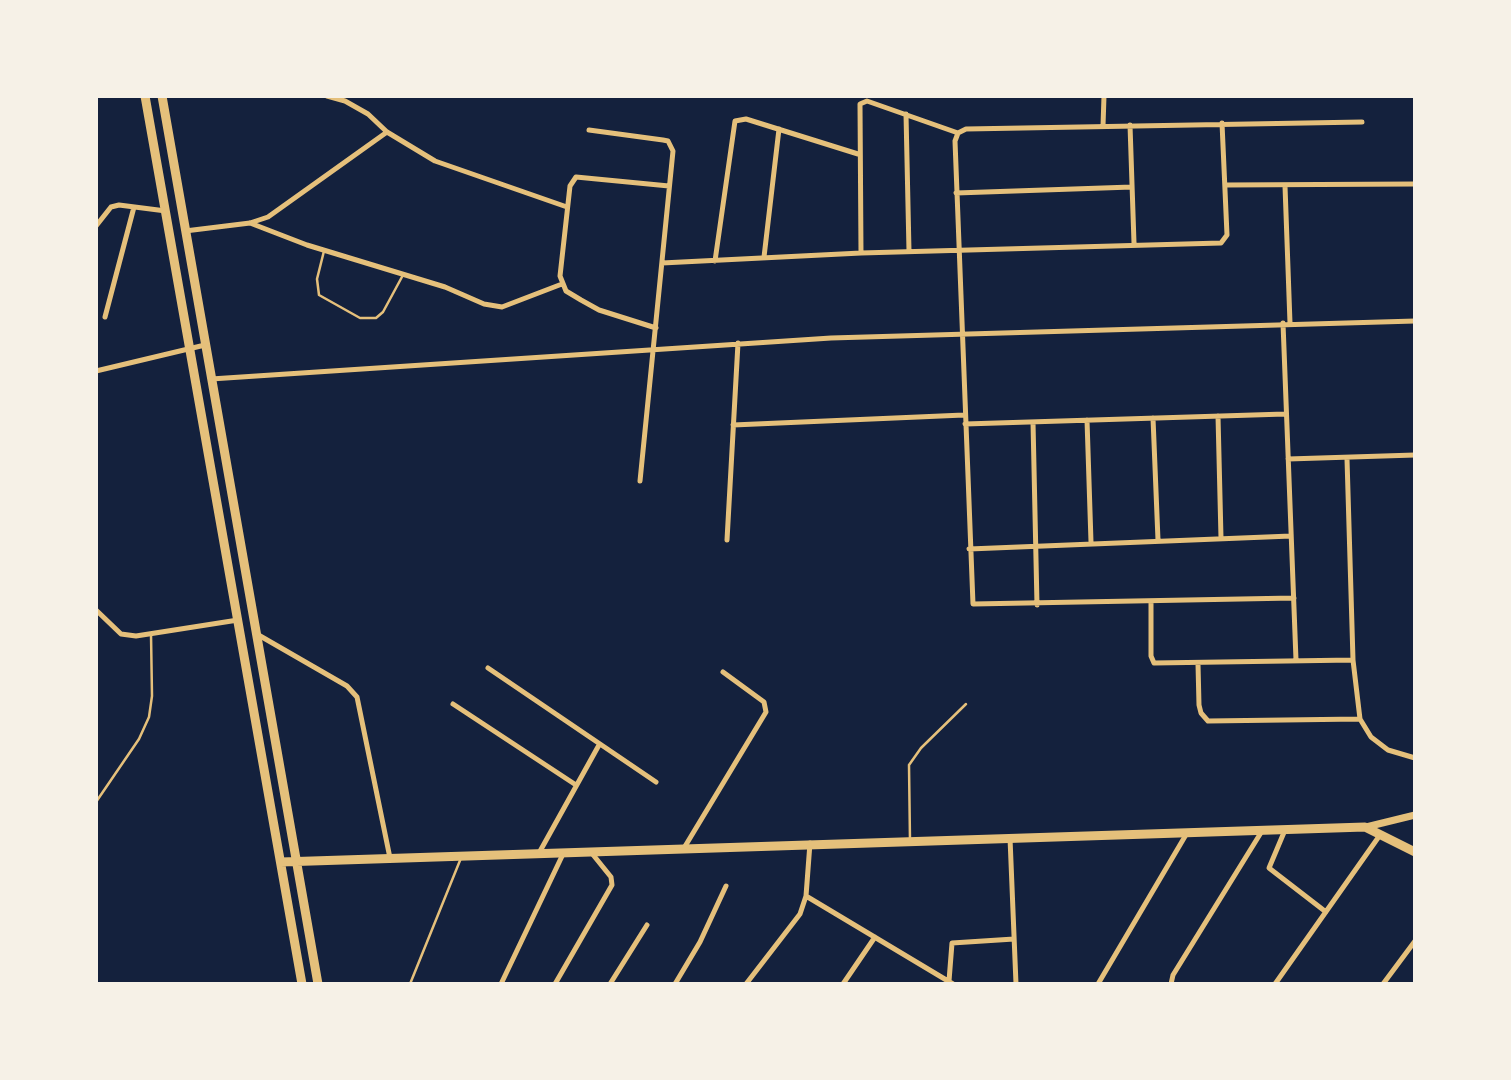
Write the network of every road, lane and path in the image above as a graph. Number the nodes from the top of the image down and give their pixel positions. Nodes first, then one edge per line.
1 (145, 96) edge
2 (162, 96) edge
3 (327, 96) edge
4 (1104, 96) edge
5 (906, 114) junction
6 (1362, 122) dead end
7 (1222, 123) junction
8 (1130, 125) junction
9 (1102, 126) junction
10 (779, 129) junction
11 (589, 130) dead end
12 (387, 132) junction
13 (958, 133) junction
14 (858, 154) junction
15 (1415, 184) edge
16 (1225, 185) junction
17 (670, 186) junction
18 (1285, 186) junction
19 (1132, 187) junction
20 (956, 193) junction
21 (134, 206) junction
22 (568, 206) junction
23 (166, 211) junction
24 (250, 223) junction
25 (96, 226) edge
26 (185, 231) junction
27 (1133, 243) junction
28 (957, 250) junction
29 (324, 251) junction
30 (909, 251) junction
31 (860, 253) junction
32 (764, 257) junction
33 (715, 261) junction
34 (662, 263) junction
35 (403, 275) junction
36 (562, 284) junction
37 (105, 317) dead end
38 (1415, 321) edge
39 (1283, 323) junction
40 (1290, 323) junction
41 (656, 328) junction
42 (961, 333) junction
43 (738, 343) junction
44 (205, 345) junction
45 (654, 348) junction
46 (190, 349) junction
47 (96, 371) edge
48 (211, 379) junction
49 (1285, 414) junction
50 (964, 415) junction
51 (1218, 416) junction
52 (1153, 418) junction
53 (1087, 420) junction
54 (1032, 422) junction
55 (733, 425) junction
56 (965, 425) junction
57 (1415, 455) edge
58 (1289, 459) junction
59 (1347, 459) junction
60 (640, 481) dead end
61 (1291, 536) junction
62 (1221, 538) junction
63 (727, 540) dead end
64 (1158, 540) junction
65 (1091, 542) junction
66 (1036, 545) junction
67 (969, 549) junction
68 (1294, 598) junction
69 (1151, 602) junction
70 (1038, 605) junction
71 (96, 610) edge
72 (238, 620) junction
73 (255, 633) junction
74 (152, 634) junction
75 (1296, 660) junction
76 (1353, 660) junction
77 (1198, 664) junction
78 (488, 668) dead end
79 (723, 672) dead end
80 (453, 704) dead end
81 (966, 704) dead end
82 (1360, 719) junction
83 (599, 745) junction
84 (1415, 758) edge
85 (656, 782) dead end
86 (576, 785) junction
87 (96, 802) edge
88 (1415, 815) edge
89 (1365, 827) junction
90 (1285, 830) junction
91 (1262, 831) junction
92 (1187, 833) junction
93 (1380, 835) junction
94 (1010, 838) junction
95 (910, 841) junction
96 (810, 844) junction
97 (684, 848) junction
98 (590, 851) junction
99 (564, 852) junction
100 (1415, 852) edge
101 (538, 853) junction
102 (462, 855) junction
103 (390, 858) junction
104 (296, 861) junction
105 (281, 862) junction
106 (726, 886) dead end
107 (806, 896) junction
108 (1326, 912) junction
109 (647, 925) dead end
110 (875, 937) junction
111 (1014, 939) junction
112 (1415, 941) edge
113 (845, 981) edge
114 (951, 982) edge
115 (303, 984) edge
116 (318, 984) edge
117 (410, 984) edge
118 (501, 984) edge
119 (555, 984) edge
120 (610, 984) edge
121 (675, 984) edge
122 (746, 984) edge
123 (855, 984) edge
124 (1016, 984) edge
125 (1098, 984) edge
126 (1171, 984) edge
127 (1275, 984) edge
128 (1383, 984) edge

1 - 23 main road
2 - 26 main road
3 - 12 street
4 - 9 street
5 - 13 street
5 - 14 street
5 - 30 street
6 - 7 street
7 - 8 street
7 - 16 street
8 - 9 street
8 - 19 street
9 - 13 street
10 - 14 street
10 - 32 street
10 - 33 street
11 - 17 street
12 - 22 street
12 - 24 street
13 - 20 street
14 - 31 street
15 - 18 street
16 - 18 street
16 - 27 street
17 - 22 street
17 - 34 street
18 - 40 street
19 - 20 street
19 - 27 street
20 - 28 street
21 - 23 street
21 - 25 street
21 - 37 street
22 - 36 street
23 - 46 main road
24 - 26 street
24 - 29 street
26 - 44 main road
27 - 28 street
28 - 30 street
28 - 42 street
29 - 35 street
29 - 35 lane
30 - 31 street
31 - 32 street
32 - 33 street
33 - 34 street
34 - 41 street
35 - 36 street
36 - 41 street
38 - 40 street
39 - 40 street
39 - 42 street
39 - 49 street
41 - 45 street
42 - 43 street
42 - 50 street
43 - 45 street
43 - 55 street
44 - 46 street
44 - 48 main road
45 - 48 street
45 - 60 street
46 - 47 street
46 - 72 main road
48 - 73 main road
49 - 51 street
49 - 58 street
50 - 55 street
50 - 56 street
51 - 52 street
51 - 62 street
52 - 53 street
52 - 64 street
53 - 54 street
53 - 65 street
54 - 56 street
54 - 66 street
55 - 63 street
56 - 67 street
57 - 59 street
58 - 59 street
58 - 61 street
59 - 76 street
61 - 62 street
61 - 68 street
62 - 64 street
64 - 65 street
65 - 66 street
66 - 67 street
66 - 70 street
67 - 70 street
68 - 69 street
68 - 75 street
69 - 70 street
69 - 77 street
71 - 74 street
72 - 74 street
72 - 105 main road
73 - 103 street
73 - 104 main road
74 - 87 lane
75 - 76 street
75 - 77 street
76 - 82 street
77 - 82 street
78 - 83 street
79 - 97 street
80 - 86 street
81 - 95 lane
82 - 84 street
83 - 85 street
83 - 86 street
86 - 101 street
88 - 89 street
89 - 90 main road
89 - 93 main road
90 - 91 main road
90 - 108 street
91 - 92 main road
91 - 126 street
92 - 94 main road
92 - 125 street
93 - 100 main road
93 - 108 street
94 - 95 main road
94 - 111 street
95 - 96 main road
96 - 97 main road
96 - 107 street
97 - 98 main road
98 - 99 main road
98 - 119 street
99 - 101 main road
99 - 118 street
101 - 102 main road
102 - 103 main road
102 - 117 lane
103 - 104 main road
104 - 105 main road
104 - 116 main road
105 - 115 main road
106 - 121 street
107 - 110 street
107 - 122 street
108 - 127 street
109 - 120 street
110 - 113 street
110 - 114 street
111 - 114 street
111 - 124 street
112 - 128 street
113 - 123 street

